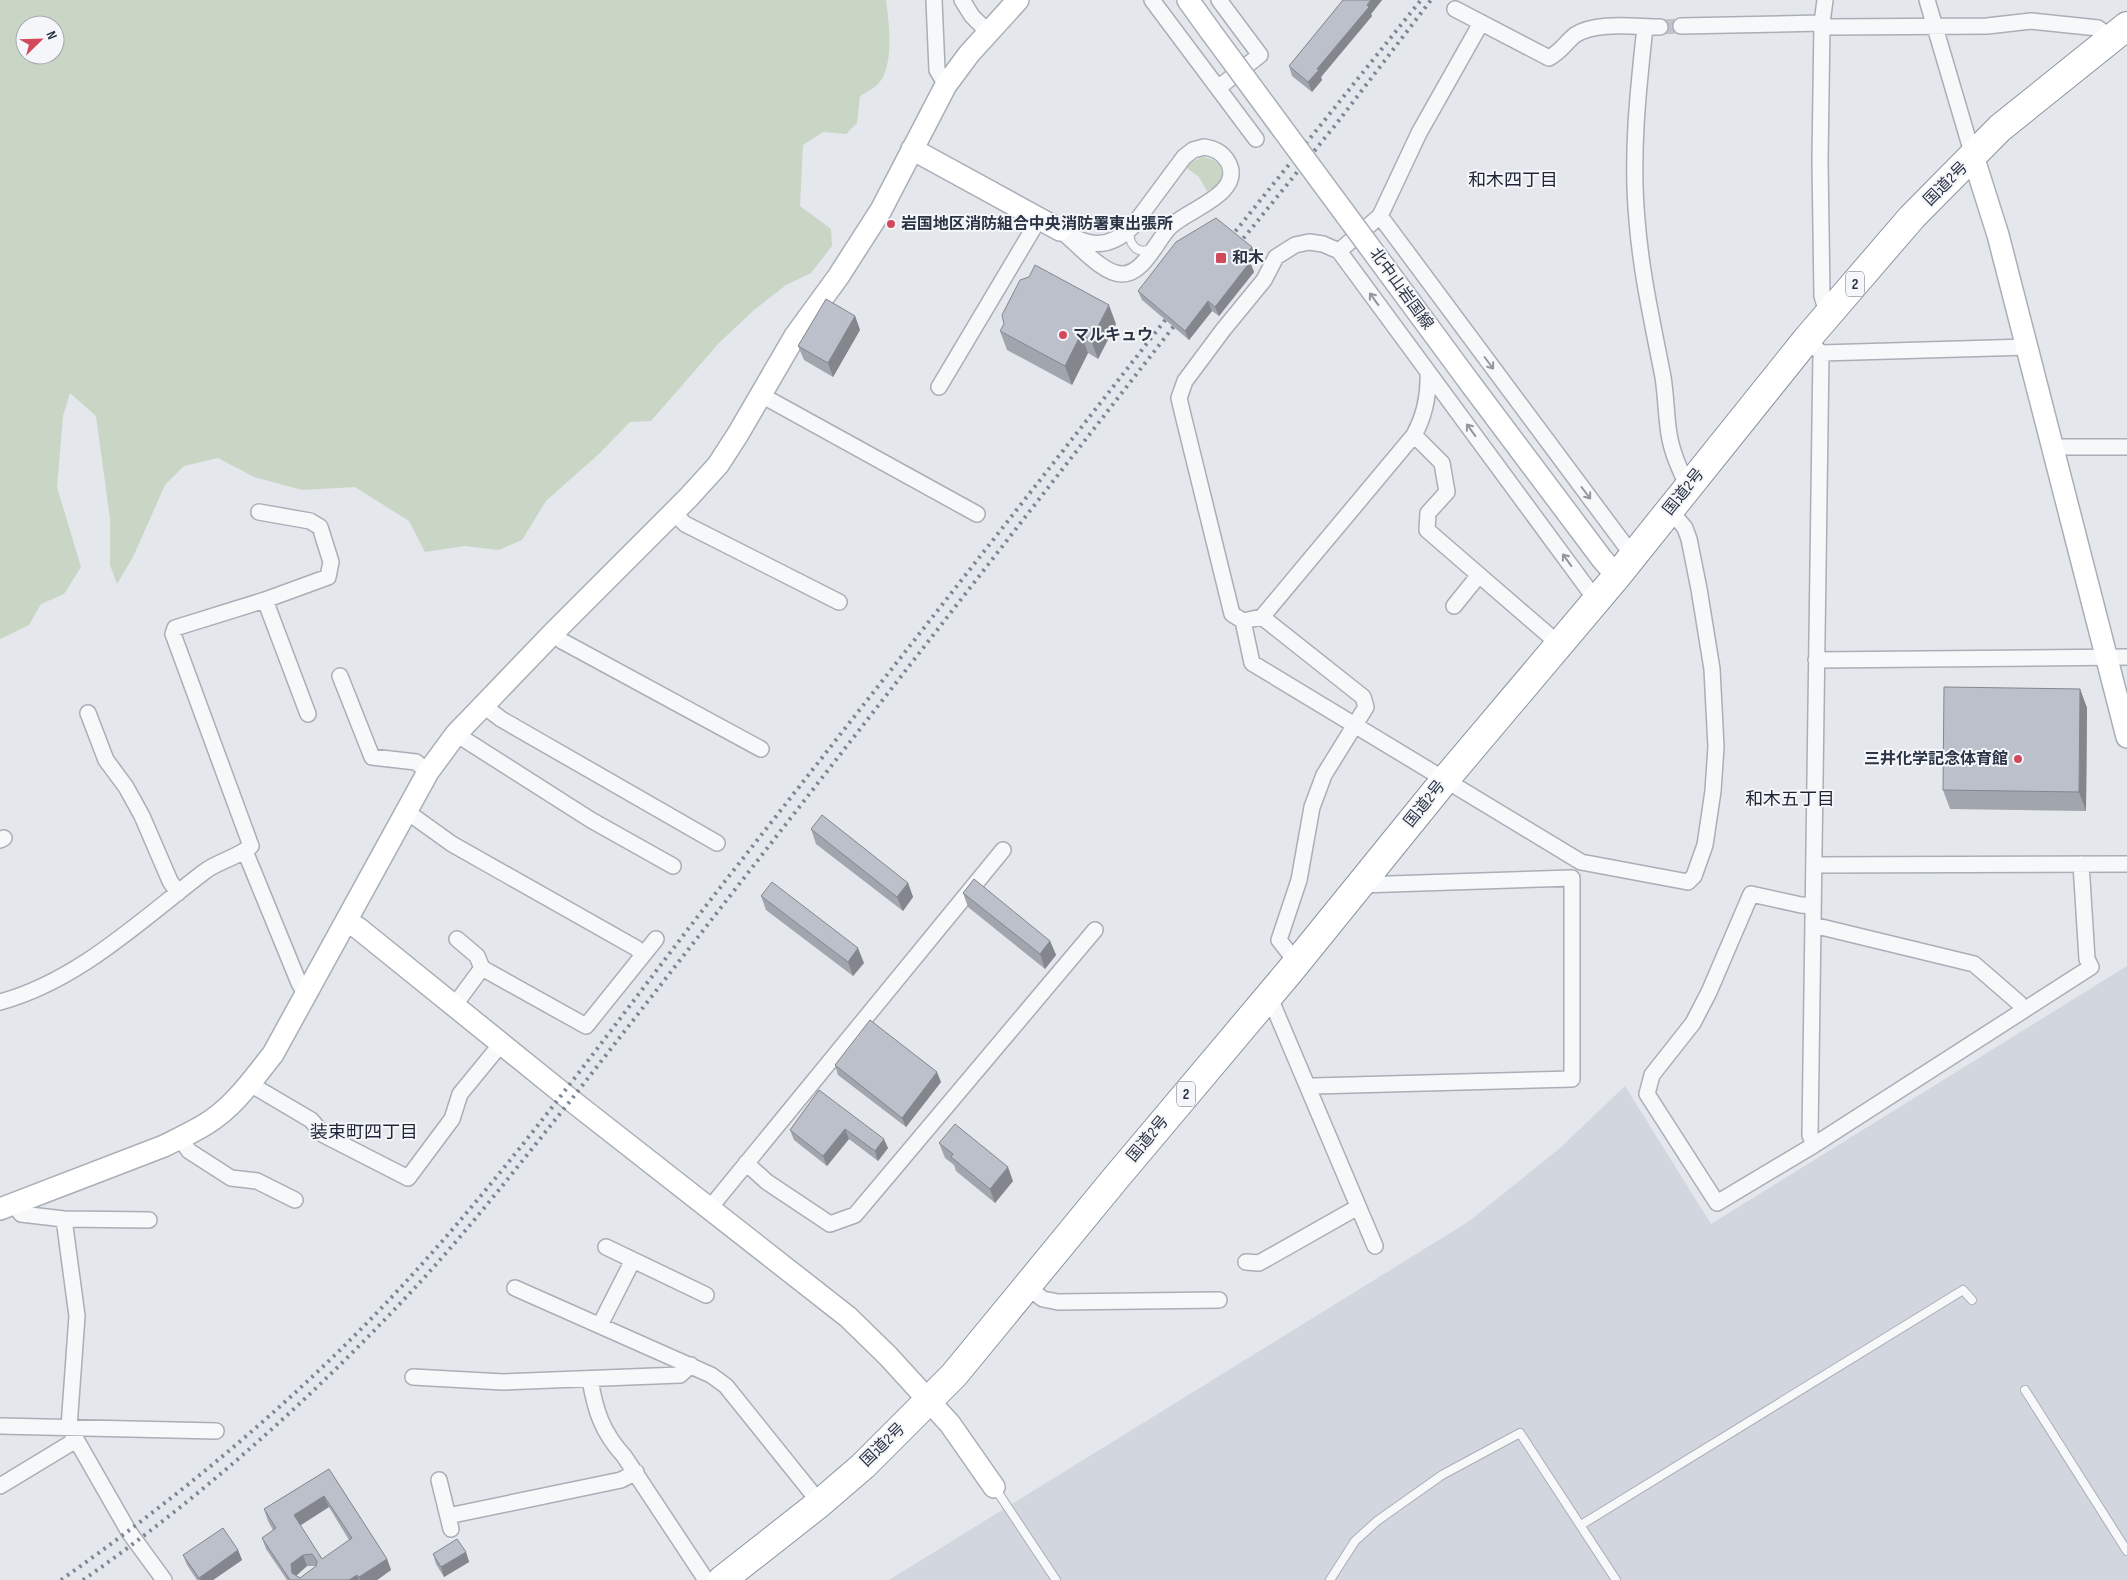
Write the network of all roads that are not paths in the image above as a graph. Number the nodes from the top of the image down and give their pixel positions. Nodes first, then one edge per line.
1 (934, 0) edge
2 (962, 0) edge
3 (1018, 0) edge
4 (1152, 0) edge
5 (1188, 0) edge
6 (1219, 0) edge
7 (1825, 0) edge
8 (1926, 0) edge
9 (1455, 9) dead end
10 (1481, 23) junction
11 (1822, 23) junction
12 (1681, 26) tunnel mouth
13 (1933, 26) junction
14 (988, 32) junction
15 (2120, 32) edge
16 (946, 85) junction
17 (1218, 88) junction
18 (1256, 140) dead end
19 (912, 149) junction
20 (1973, 156) junction
21 (1380, 216) junction
22 (1040, 219) junction
23 (1132, 227) junction
24 (1060, 230) junction
25 (1155, 245) junction
26 (1339, 251) junction
27 (1828, 316) junction
28 (1814, 346) junction
29 (2028, 347) junction
30 (1428, 372) junction
31 (939, 387) dead end
32 (761, 395) junction
33 (1414, 435) junction
34 (2053, 447) junction
35 (2127, 447) edge
36 (1688, 487) junction
37 (1670, 510) junction
38 (259, 512) dead end
39 (674, 513) junction
40 (976, 514) dead end
41 (1625, 566) junction
42 (1479, 575) junction
43 (264, 600) junction
44 (1596, 600) junction
45 (839, 602) dead end
46 (1454, 606) dead end
47 (1262, 617) junction
48 (1243, 621) junction
49 (554, 632) junction
50 (1559, 644) junction
51 (2117, 656) edge
52 (1816, 660) junction
53 (340, 676) dead end
54 (484, 706) junction
55 (88, 713) dead end
56 (308, 714) dead end
57 (1354, 727) junction
58 (456, 734) junction
59 (2127, 737) edge
60 (761, 749) dead end
61 (428, 772) junction
62 (1444, 780) junction
63 (406, 811) junction
64 (717, 843) dead end
65 (1003, 850) dead end
66 (245, 851) junction
67 (2081, 864) junction
68 (2127, 864) edge
69 (1814, 865) junction
70 (672, 866) dead end
71 (1360, 885) junction
72 (178, 893) junction
73 (1813, 906) junction
74 (347, 922) junction
75 (1813, 925) junction
76 (1095, 930) dead end
77 (457, 939) dead end
78 (656, 939) dead end
79 (642, 954) junction
80 (1297, 963) junction
81 (482, 968) junction
82 (306, 995) junction
83 (1266, 998) junction
84 (0, 1002) edge
85 (454, 1006) junction
86 (2024, 1010) junction
87 (501, 1044) junction
88 (250, 1084) junction
89 (1308, 1089) junction
90 (180, 1138) junction
91 (1814, 1145) junction
92 (746, 1163) junction
93 (295, 1200) dead end
94 (7, 1206) edge
95 (1358, 1207) junction
96 (709, 1209) junction
97 (64, 1219) junction
98 (149, 1220) dead end
99 (606, 1246) dead end
100 (1376, 1246) dead end
101 (633, 1260) junction
102 (1246, 1262) dead end
103 (1027, 1287) junction
104 (515, 1288) dead end
105 (706, 1295) dead end
106 (1219, 1300) dead end
107 (1972, 1300) dead end
108 (600, 1325) junction
109 (691, 1364) junction
110 (413, 1377) dead end
111 (590, 1379) junction
112 (2025, 1390) dead end
113 (929, 1400) junction
114 (0, 1426) edge
115 (216, 1431) dead end
116 (73, 1433) junction
117 (636, 1472) junction
118 (439, 1480) dead end
119 (0, 1486) edge
120 (994, 1487) joint
121 (820, 1503) junction
122 (1581, 1525) junction
123 (2127, 1551) edge
124 (164, 1580) edge
125 (706, 1580) edge
126 (722, 1580) edge
127 (1056, 1580) edge
128 (1330, 1580) edge
129 (1616, 1580) edge

1 - 16 street
2 - 14 street
3 - 14 street
4 - 17 street
5 - 41 street, 北中山岩国線, bridge
6 - 17 street
7 - 11 street
8 - 13 street
9 - 10 street
10 - 21 street
10 - 36 street
11 - 12 street
11 - 13 street
11 - 27 street
13 - 15 street
13 - 20 street
14 - 16 street
15 - 20 highway, 国道2号 / 2
16 - 19 street
17 - 18 street
19 - 22 street
19 - 32 street
20 - 27 highway, 国道2号 / 2
20 - 29 street
21 - 26 street
21 -> 41 street
22 - 24 street
22 - 31 street
23 - 24 street
23 - 25 lane
23 - 25 street
24 - 25 street
30 -> 26 street
26 - 48 street
27 - 28 highway, 国道2号 / 2
28 - 29 street
28 - 36 highway, 国道2号 / 2
28 - 52 street
29 - 34 street
30 - 33 street
44 -> 30 street
32 - 39 street
32 - 40 street
33 - 42 street
33 - 47 street
34 - 35 street
34 - 51 street
36 - 37 highway, 国道2号 / 2
37 - 41 highway, 国道2号 / 2
37 - 62 street
38 - 43 street
39 - 45 street
39 - 49 street
41 - 44 highway, 国道2号 / 2
42 - 46 street
42 - 50 street
43 - 56 street
43 - 66 street
44 - 50 highway, 国道2号 / 2
47 - 48 street
47 - 57 street
48 - 57 street
49 - 54 street
49 - 60 street
50 - 62 highway, 国道2号 / 2
51 - 52 street
51 - 59 street
52 - 69 street
53 - 61 street
54 - 58 street
54 - 64 street
55 - 72 street
57 - 62 street
57 - 80 street
58 - 61 street
58 - 70 street
61 - 63 street
62 - 71 highway, 国道2号 / 2
63 - 74 street
63 - 79 street
65 - 92 street
66 - 72 street
66 - 82 street
67 - 68 street
67 - 69 street
67 - 86 street
69 - 73 street
71 - 80 highway, 国道2号 / 2
71 - 89 street
72 - 84 street
73 - 75 street
73 - 91 street
74 - 82 street
74 - 85 street
75 - 86 street
75 - 91 street
76 - 92 street
77 - 81 street
78 - 79 street
79 - 81 street
80 - 83 highway, 国道2号 / 2
81 - 85 street
82 - 88 street
83 - 89 street
83 - 103 highway, 国道2号 / 2
85 - 87 street
86 - 91 street
87 - 88 street
87 - 96 street
88 - 90 street
89 - 95 street
90 - 93 street
90 - 94 street
92 - 96 street
94 - 97 street
95 - 100 street
95 - 102 street
96 - 113 street
97 - 98 street
97 - 116 street
99 - 101 street
101 - 105 street
101 - 108 street
103 - 106 street
103 - 113 highway, 国道2号 / 2
104 - 108 street
107 - 122 lane
108 - 109 street
109 - 111 street
109 - 121 street
110 - 111 street
111 - 117 street
112 - 123 lane
113 - 120 street
113 - 121 highway, 国道2号 / 2
114 - 116 street
115 - 116 street
116 - 119 street
116 - 124 street
117 - 118 street
117 - 125 street
120 - 127 lane
121 - 126 highway, 国道2号 / 2
122 - 128 lane
122 - 129 lane

